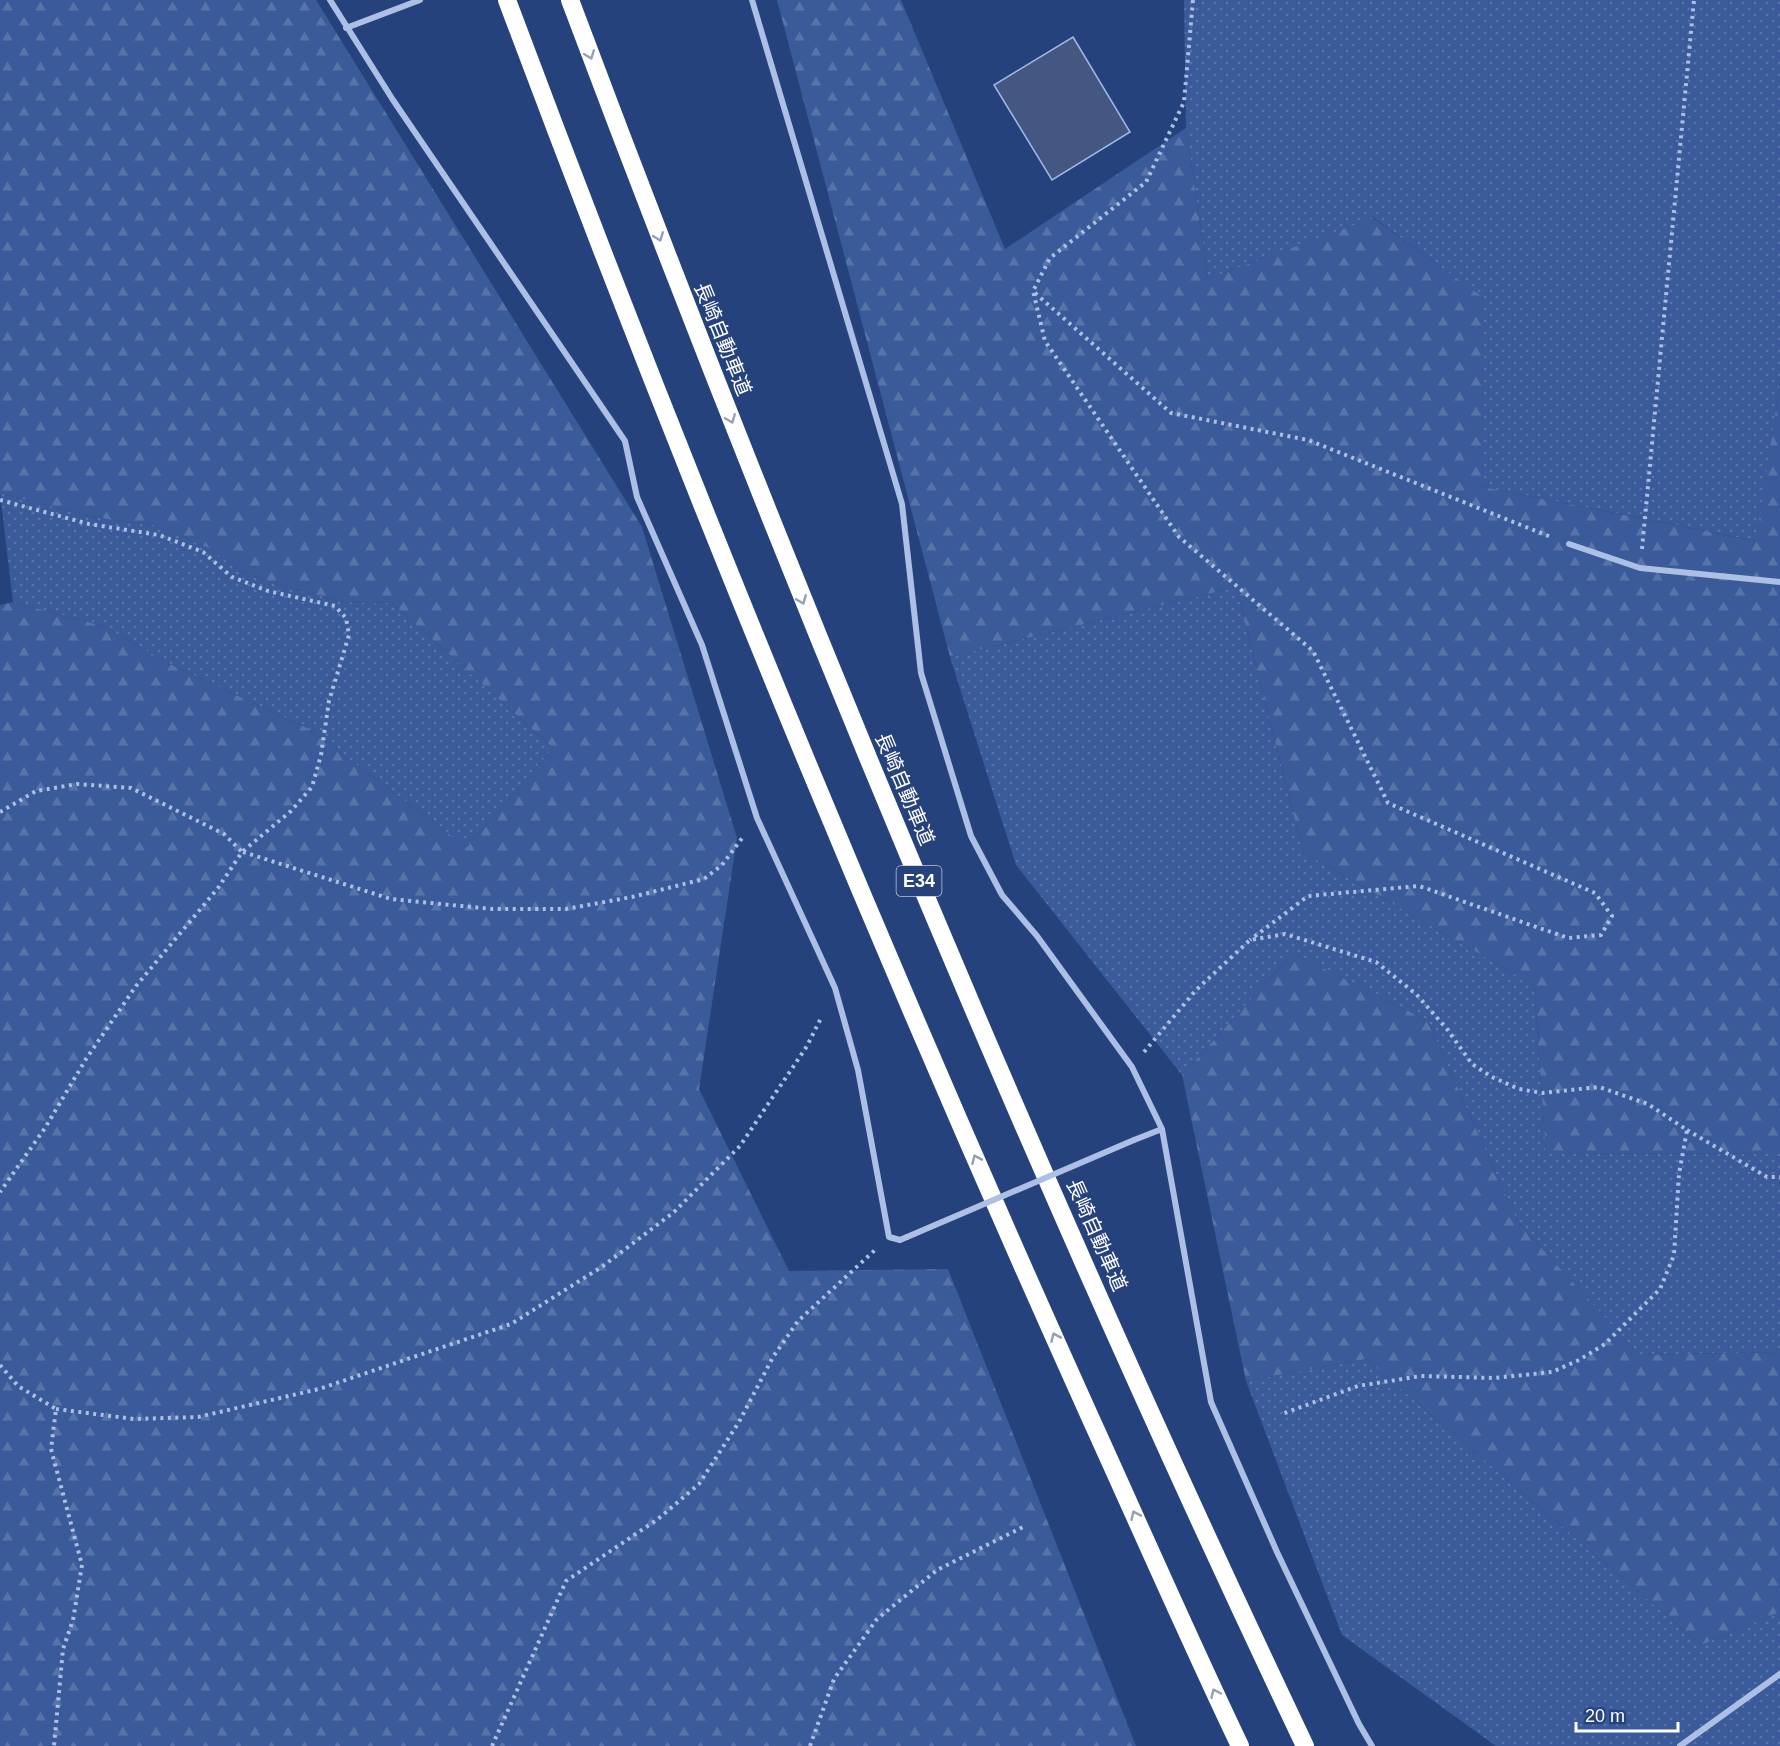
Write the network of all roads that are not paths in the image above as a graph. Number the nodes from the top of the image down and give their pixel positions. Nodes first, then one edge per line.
1 (330, 0) edge
2 (420, 0) edge
3 (507, 0) edge
4 (570, 0) edge
5 (752, 0) edge
6 (346, 28) junction
7 (1569, 544) road end
8 (1780, 582) edge
9 (1162, 1129) junction
10 (1780, 1674) edge
11 (1240, 1746) edge
12 (1305, 1746) edge
13 (1372, 1746) edge
14 (1680, 1746) edge

1 - 6 street
2 - 6 street
11 -> 3 highway
4 -> 12 highway, 長崎自動車道 / E34
5 - 9 street
6 - 9 street, bridge
7 - 8 street
9 - 13 street
10 - 14 street

